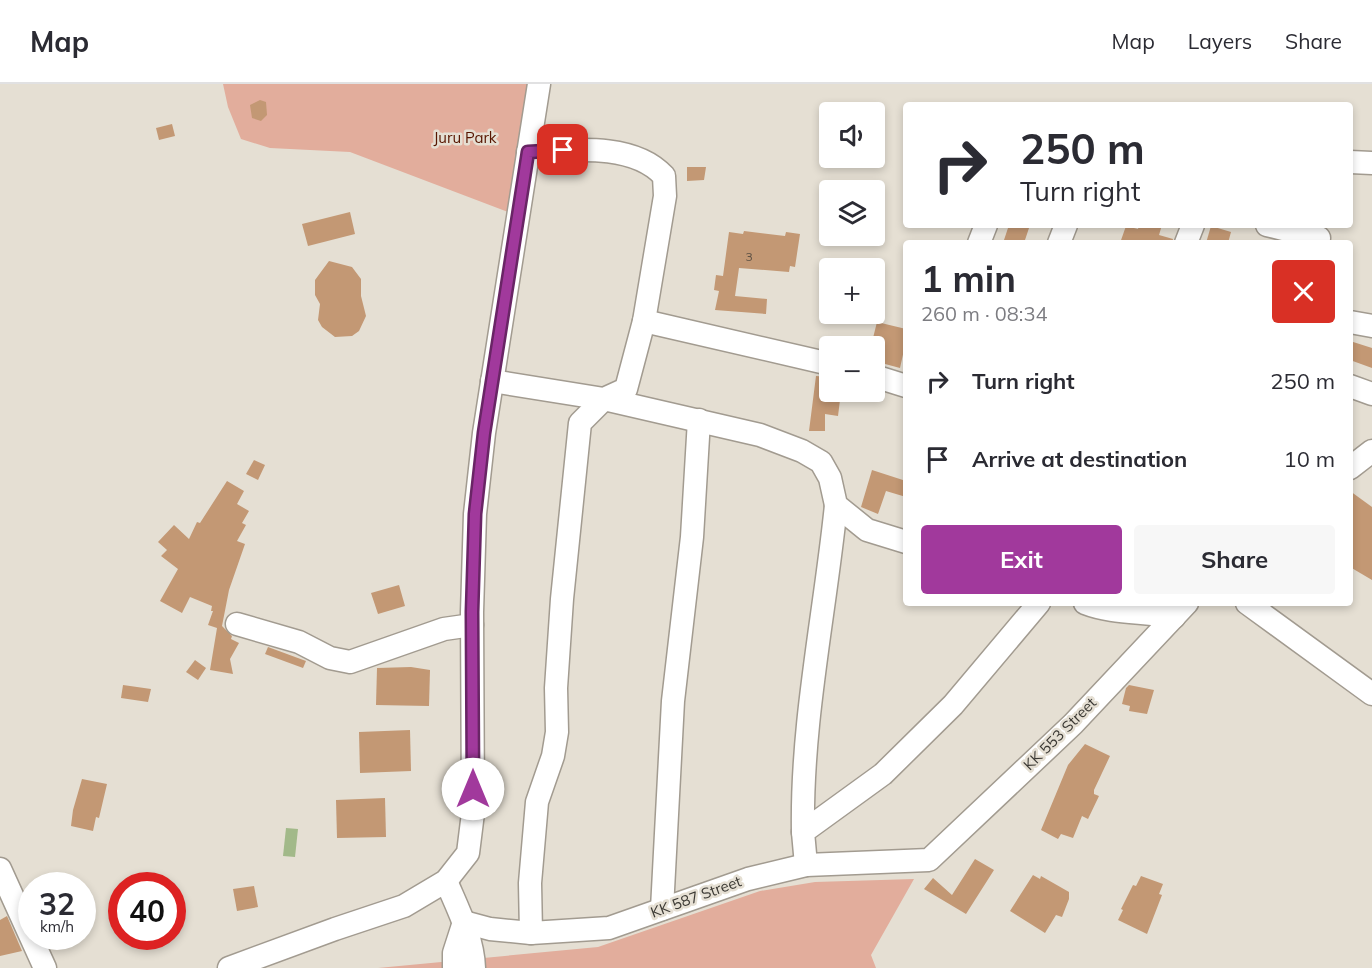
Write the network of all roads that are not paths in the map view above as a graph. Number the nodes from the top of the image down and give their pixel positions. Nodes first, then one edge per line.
1 (539, 84) edge
2 (528, 152) junction
3 (1353, 162) edge
4 (1372, 163) edge
5 (1280, 228) edge
6 (1318, 240) edge
7 (644, 321) junction
8 (1353, 323) edge
9 (1372, 326) edge
10 (819, 361) edge
11 (885, 379) edge
12 (492, 381) junction
13 (903, 385) edge
14 (1353, 387) edge
15 (1372, 394) edge
16 (603, 399) junction
17 (699, 420) junction
18 (1372, 451) edge
19 (1353, 466) edge
20 (836, 505) junction
21 (903, 541) edge
22 (1036, 606) edge
23 (1097, 606) edge
24 (1251, 606) edge
25 (1180, 610) edge
26 (237, 624) dead end
27 (472, 625) junction
28 (1372, 694) edge
29 (803, 832) junction
30 (929, 860) joint
31 (806, 865) junction
32 (0, 869) edge
33 (446, 881) junction
34 (662, 909) junction
35 (464, 922) junction
36 (531, 933) junction
37 (45, 968) edge
38 (229, 968) edge
39 (454, 968) edge
40 (474, 968) edge

1 - 2 street
2 - 7 street
2 - 12 street
3 - 4 street
5 - 6 street
7 - 10 street
7 - 16 street
8 - 9 street
11 - 13 street
12 - 16 street
12 - 27 street
14 - 15 street
16 - 17 street
16 - 36 street
17 - 20 street
17 - 34 street
18 - 19 street
20 - 21 street
20 - 29 street
22 - 29 street
23 - 25 street
24 - 28 street
25 - 30 street, KK 553 Street
26 - 27 street
27 - 33 street
29 - 31 street
30 - 31 street, KK 587 Street
31 - 34 street, KK 587 Street
32 - 37 street
33 - 35 street
33 - 38 street
34 - 36 street, KK 587 Street
35 - 36 street, KK 587 Street
35 - 39 street
35 - 40 street

